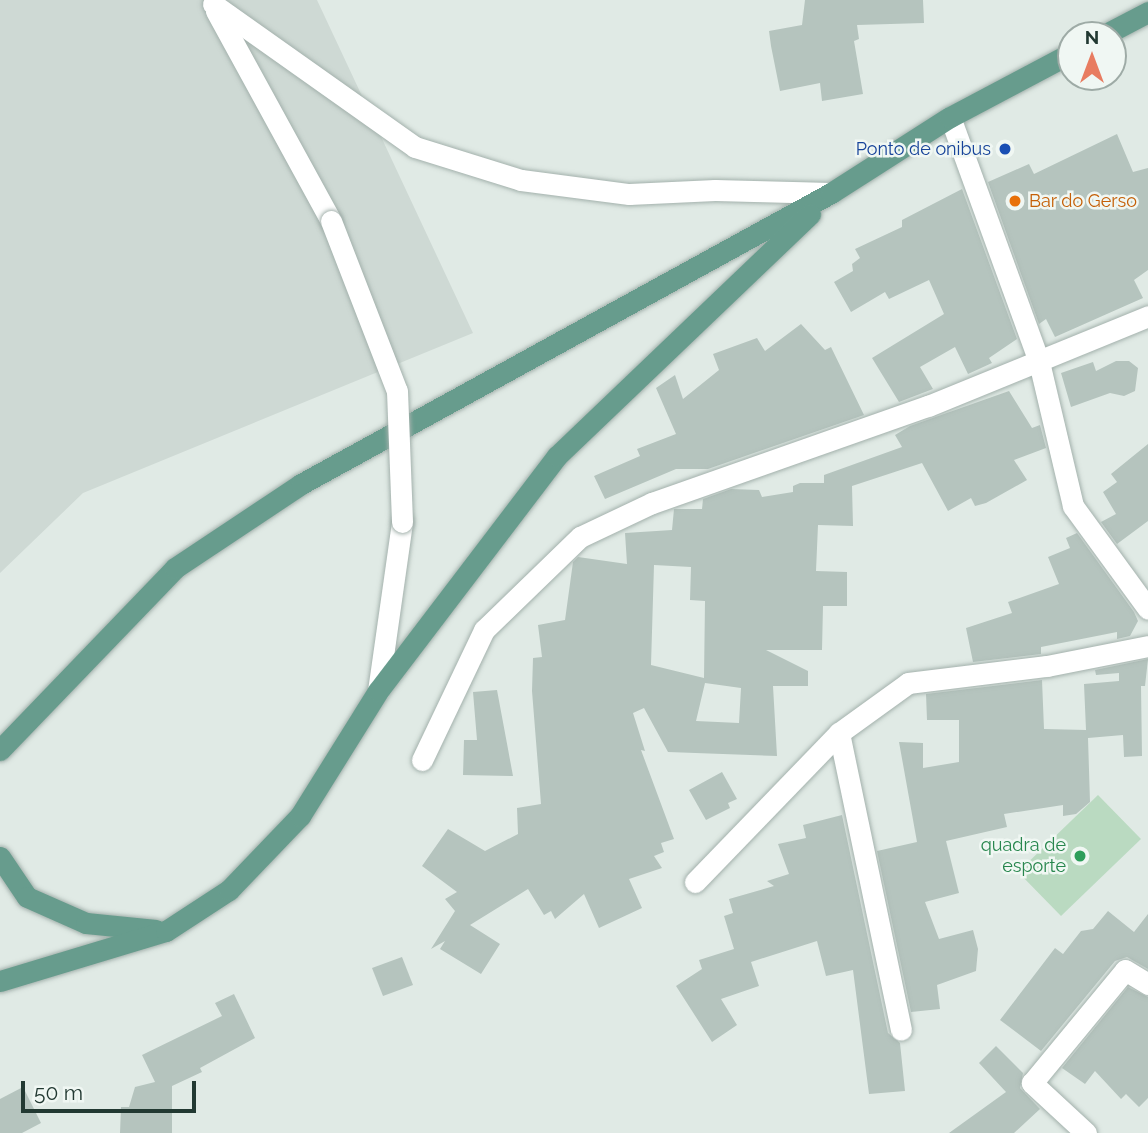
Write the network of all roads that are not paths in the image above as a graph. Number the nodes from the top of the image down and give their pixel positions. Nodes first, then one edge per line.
1 (211, 2) edge
2 (1148, 12) edge
3 (1127, 23) edge
4 (1057, 60) edge
5 (950, 117) junction
6 (831, 193) junction
7 (1148, 316) edge
8 (1039, 362) junction
9 (1148, 609) edge
10 (1148, 646) edge
11 (378, 691) junction
12 (839, 733) junction
13 (0, 750) edge
14 (422, 760) dead end
15 (0, 857) edge
16 (695, 882) dead end
17 (166, 931) junction
18 (0, 981) edge
19 (1148, 984) edge
20 (901, 1030) dead end
21 (1086, 1133) edge

1 - 6 street
1 - 11 street, bridge
2 - 3 main road
4 - 5 main road
5 - 6 main road
5 - 8 street
6 - 11 main road
6 - 13 main road
7 - 8 street
8 - 9 street
8 - 14 street
10 - 12 street
11 - 17 main road
12 - 16 street
12 - 20 street
15 - 17 main road
17 - 18 main road
19 - 21 street

